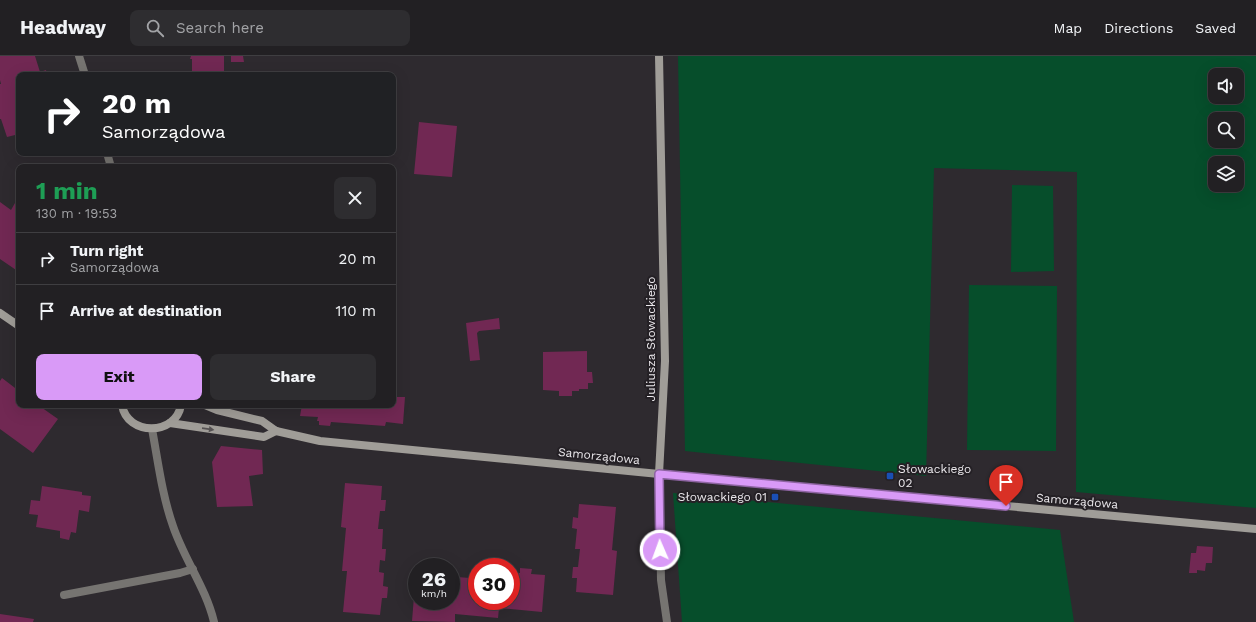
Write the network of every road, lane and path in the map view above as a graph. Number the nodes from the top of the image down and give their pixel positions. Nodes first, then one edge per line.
1 (79, 56) edge
2 (659, 56) edge
3 (84, 72) edge
4 (0, 313) edge
5 (16, 324) edge
6 (123, 408) edge
7 (180, 408) edge
8 (212, 408) edge
9 (170, 423) junction
10 (152, 430) junction
11 (276, 431) junction
12 (659, 474) junction
13 (1256, 529) edge
14 (193, 569) junction
15 (64, 595) dead end
16 (214, 622) edge
17 (667, 622) edge

1 - 3 street
2 - 12 street, Juliusza Słowackiego
4 - 5 street
6 - 10 street
7 - 9 street
8 - 11 street, Samorządowa
9 - 10 street
9 -> 11 street, Samorządowa
10 - 14 street
11 - 12 street, Samorządowa
12 - 13 street, Samorządowa
12 - 17 street, Juliusza Słowackiego
14 - 15 street
14 - 16 street

